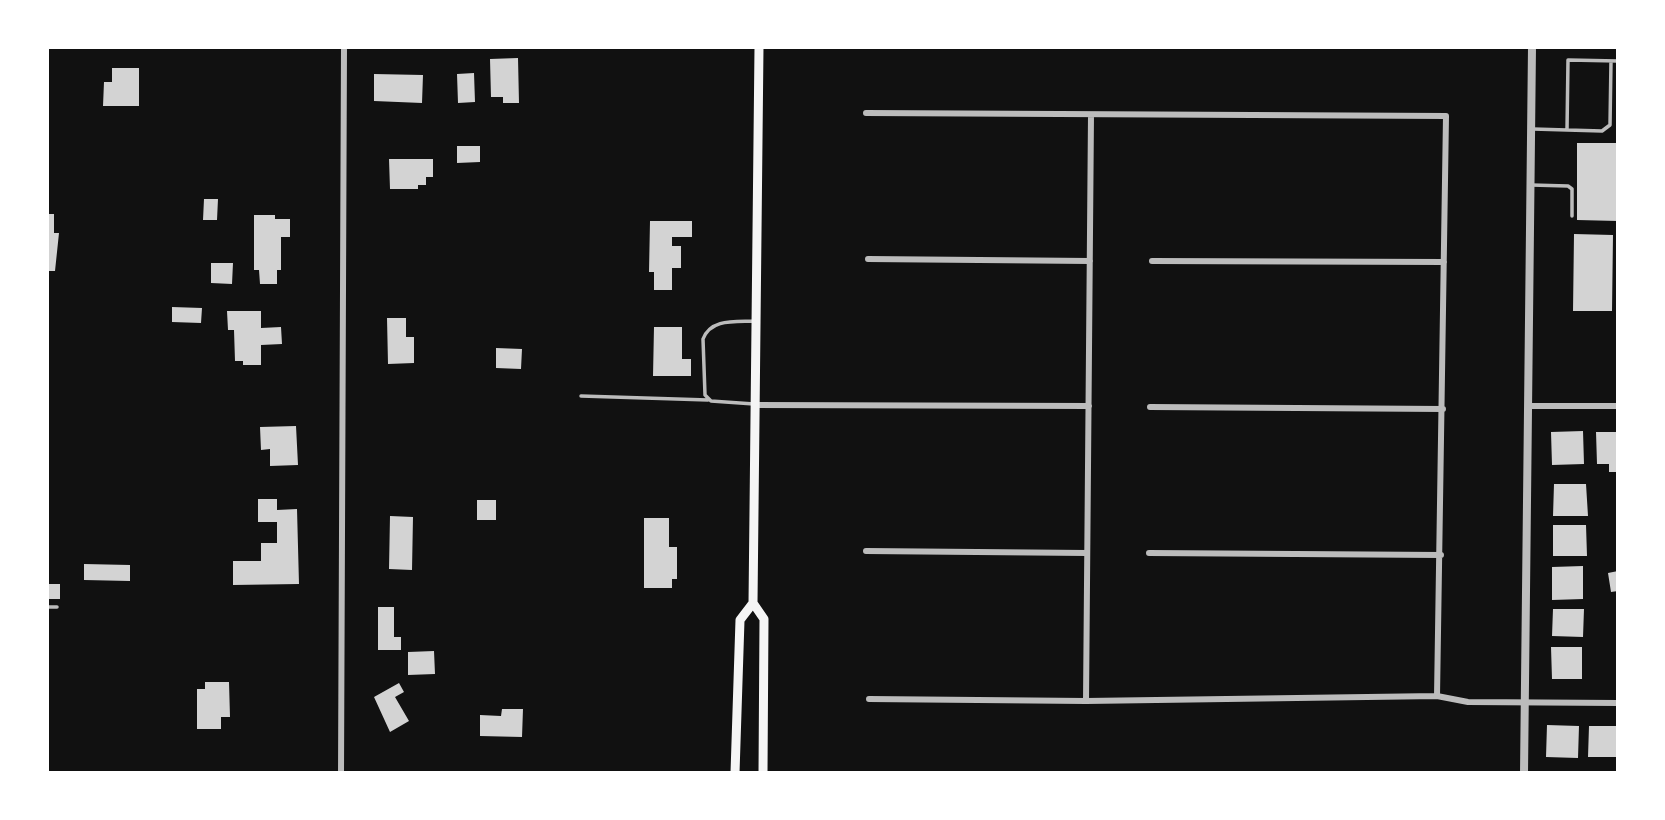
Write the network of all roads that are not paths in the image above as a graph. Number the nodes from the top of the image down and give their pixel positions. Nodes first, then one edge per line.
1 (344, 47) edge
2 (758, 47) edge
3 (1532, 47) edge
4 (1611, 61) junction
5 (1618, 61) edge
6 (866, 113) dead end
7 (1091, 114) junction
8 (1532, 129) junction
9 (1567, 130) junction
10 (1531, 185) junction
11 (1572, 215) dead end
12 (868, 259) dead end
13 (1090, 261) junction
14 (1152, 261) dead end
15 (1444, 262) junction
16 (756, 321) junction
17 (581, 396) dead end
18 (710, 400) junction
19 (756, 405) junction
20 (1528, 406) junction
21 (1618, 406) edge
22 (1089, 407) junction
23 (1150, 407) dead end
24 (1443, 409) junction
25 (866, 551) dead end
26 (1087, 552) junction
27 (1149, 553) dead end
28 (1441, 555) junction
29 (753, 603) junction
30 (47, 607) edge
31 (57, 607) dead end
32 (1437, 696) junction
33 (869, 699) dead end
34 (1086, 701) junction
35 (1525, 702) junction
36 (1618, 703) edge
37 (341, 773) edge
38 (735, 773) edge
39 (762, 773) edge
40 (1524, 773) edge

1 - 37 street
2 - 16 main road
3 - 8 street
4 - 5 lane
4 - 9 lane
4 - 9 lane
6 - 7 street
7 - 13 street
7 - 15 street
8 - 9 lane
8 - 10 street
10 - 11 lane
10 - 20 street
12 - 13 street
13 - 22 street
14 - 15 street
15 - 24 street
16 - 18 lane
16 - 19 main road
17 - 18 lane
18 - 19 lane
19 - 22 street
19 - 29 main road
20 - 21 street
20 - 35 street
22 - 26 street
23 - 24 street
24 - 28 street
25 - 26 street
26 - 34 street
27 - 28 street
28 - 32 street
29 - 38 main road
29 - 39 main road
30 - 31 lane
32 - 34 street
32 - 35 street
33 - 34 street
35 - 36 street
35 - 40 street

